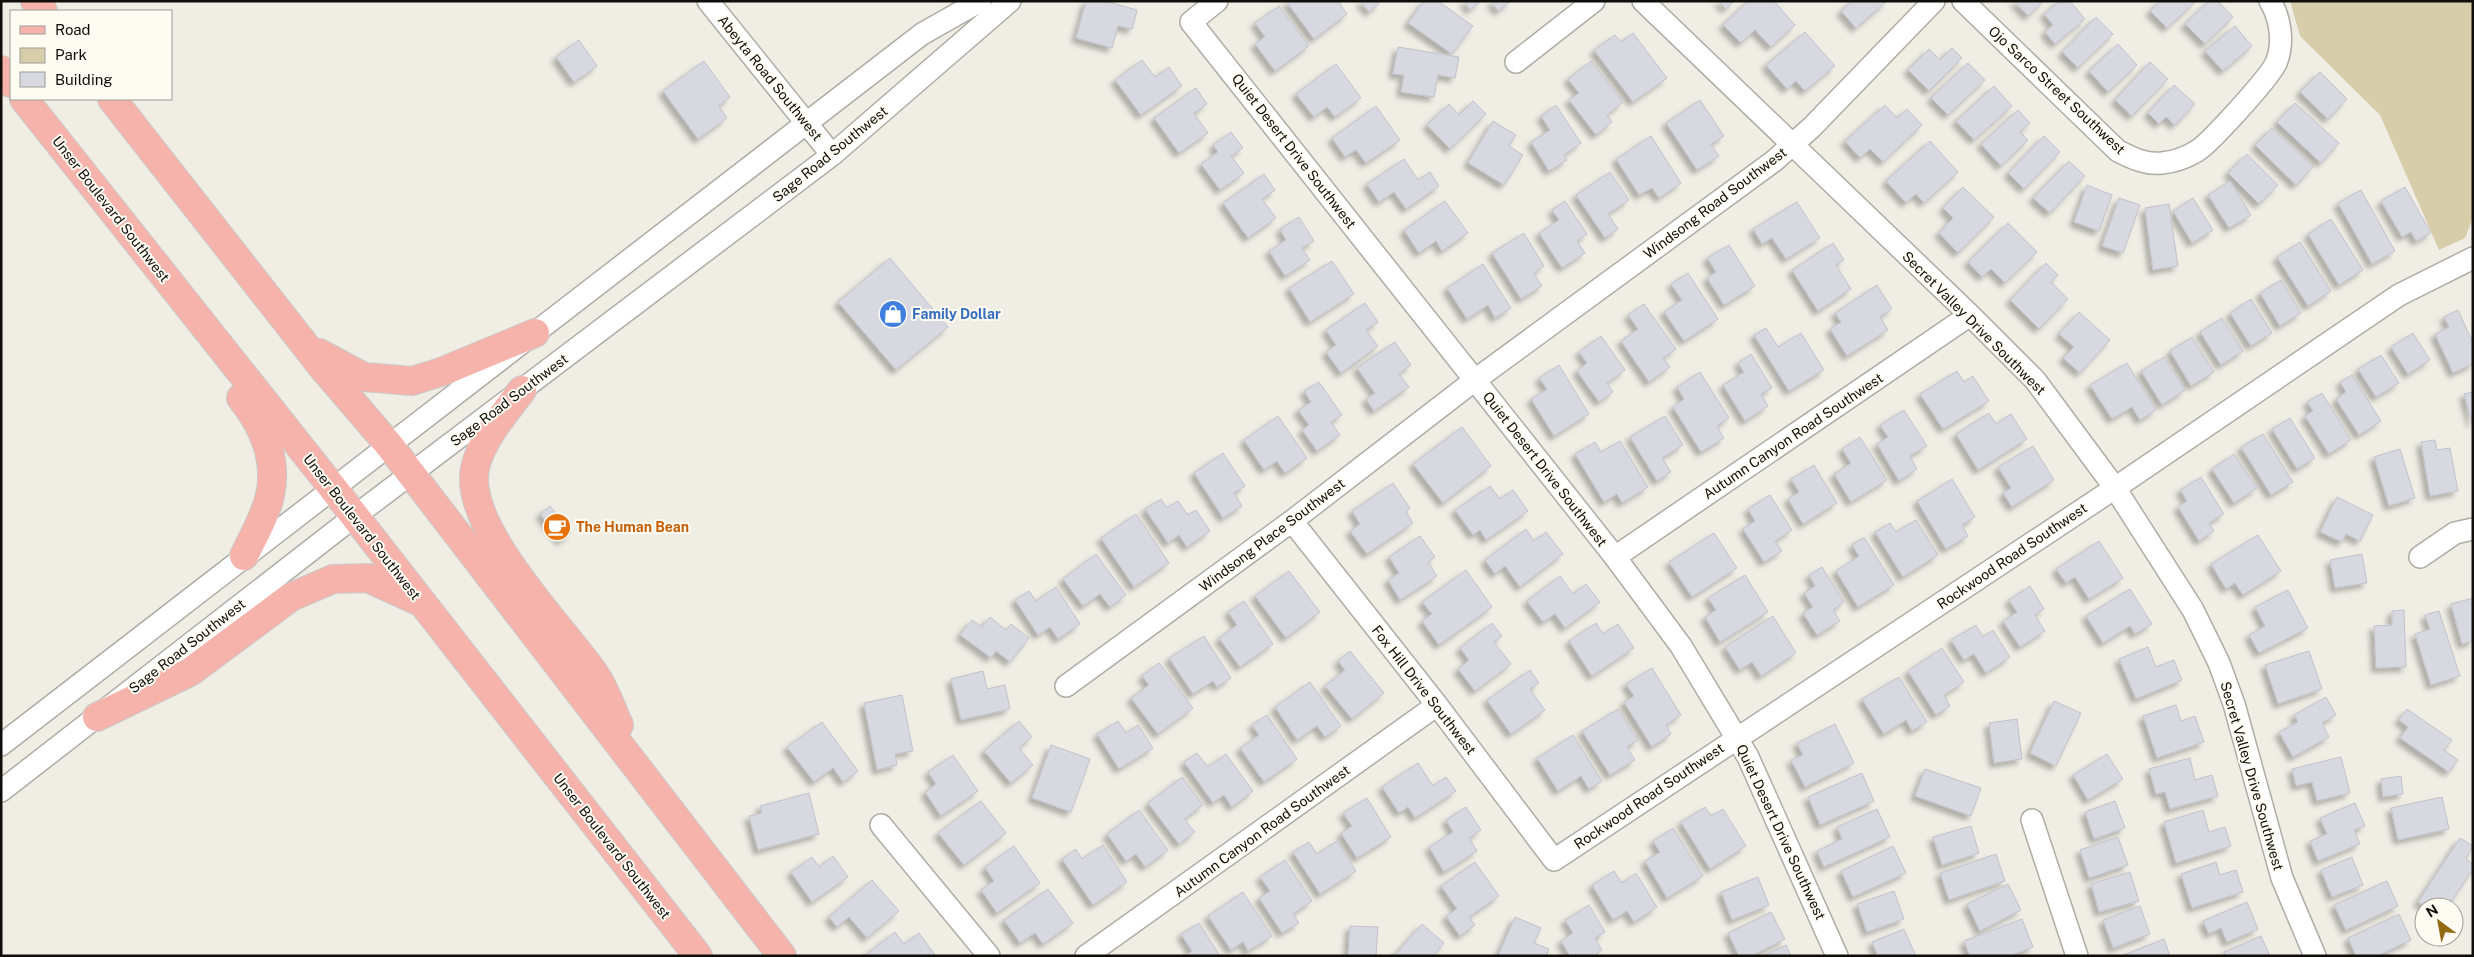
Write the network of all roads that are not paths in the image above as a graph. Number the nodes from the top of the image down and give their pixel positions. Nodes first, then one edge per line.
1 (708, 1) edge
2 (980, 1) edge
3 (1010, 1) edge
4 (1217, 1) edge
5 (1594, 1) edge
6 (1644, 1) edge
7 (1934, 1) edge
8 (1963, 1) edge
9 (2270, 1) edge
10 (1516, 62) dead end
11 (1, 70) edge
12 (10, 82) edge
13 (25, 100) edge
14 (113, 100) edge
15 (806, 123) junction
16 (1792, 145) junction
17 (63, 148) junction
18 (832, 155) junction
19 (2473, 258) edge
20 (1970, 315) junction
21 (534, 333) junction
22 (306, 346) junction
23 (1475, 380) junction
24 (522, 390) junction
25 (389, 445) junction
26 (411, 474) junction
27 (332, 487) junction
28 (2115, 488) junction
29 (355, 516) junction
30 (1292, 521) junction
31 (2473, 529) edge
32 (244, 556) junction
33 (1615, 557) junction
34 (2420, 557) dead end
35 (420, 602) junction
36 (1066, 686) dead end
37 (1437, 705) junction
38 (97, 717) junction
39 (1738, 738) junction
40 (1, 745) edge
41 (639, 770) junction
42 (1, 791) edge
43 (2032, 820) dead end
44 (881, 825) dead end
45 (1554, 860) joint
46 (698, 956) edge
47 (782, 956) edge
48 (989, 956) edge
49 (1086, 956) edge
50 (1837, 956) edge
51 (2077, 956) edge
52 (2315, 956) edge

1 - 15 street, Abeyta Road Southwest
2 - 15 street
3 - 18 street, Sage Road Southwest
4 - 23 street, Quiet Desert Drive Southwest
5 - 10 street
6 - 16 street, Secret Valley Drive Southwest
7 - 16 street, Windsong Road Southwest
8 - 9 street, Ojo Sarco Street Southwest
11 - 12 main road
13 - 17 main road, Unser Boulevard Southwest
14 - 22 main road
15 - 18 street, Abeyta Road Southwest
15 - 21 street
16 - 20 street, Secret Valley Drive Southwest
16 - 23 street, Windsong Road Southwest
17 - 27 main road, Unser Boulevard Southwest
17 - 32 main road
18 - 24 street, Sage Road Southwest
19 - 28 street, Rockwood Road Southwest
20 - 28 street, Secret Valley Drive Southwest
20 - 33 street, Autumn Canyon Road Southwest
21 - 22 main road
21 - 25 street
22 - 25 main road
23 - 30 street, Windsong Place Southwest
23 - 33 street, Quiet Desert Drive Southwest
24 - 26 street, Sage Road Southwest
24 - 41 main road
25 - 26 main road
25 - 27 street
26 - 29 street, Sage Road Southwest
26 - 41 main road
27 - 29 main road, Unser Boulevard Southwest
27 - 32 street
28 - 39 street, Rockwood Road Southwest
28 - 52 street, Secret Valley Drive Southwest
29 - 35 main road, Unser Boulevard Southwest
29 - 38 street, Sage Road Southwest
30 - 36 street, Windsong Place Southwest
30 - 37 street, Fox Hill Drive Southwest
31 - 34 street
32 - 40 street
33 - 39 street, Quiet Desert Drive Southwest
35 - 38 main road
35 - 46 main road, Unser Boulevard Southwest
37 - 45 street, Fox Hill Drive Southwest
37 - 49 street, Autumn Canyon Road Southwest
38 - 42 street, Sage Road Southwest
39 - 45 street, Rockwood Road Southwest
39 - 50 street, Quiet Desert Drive Southwest
41 - 47 main road
43 - 51 street
44 - 48 street

